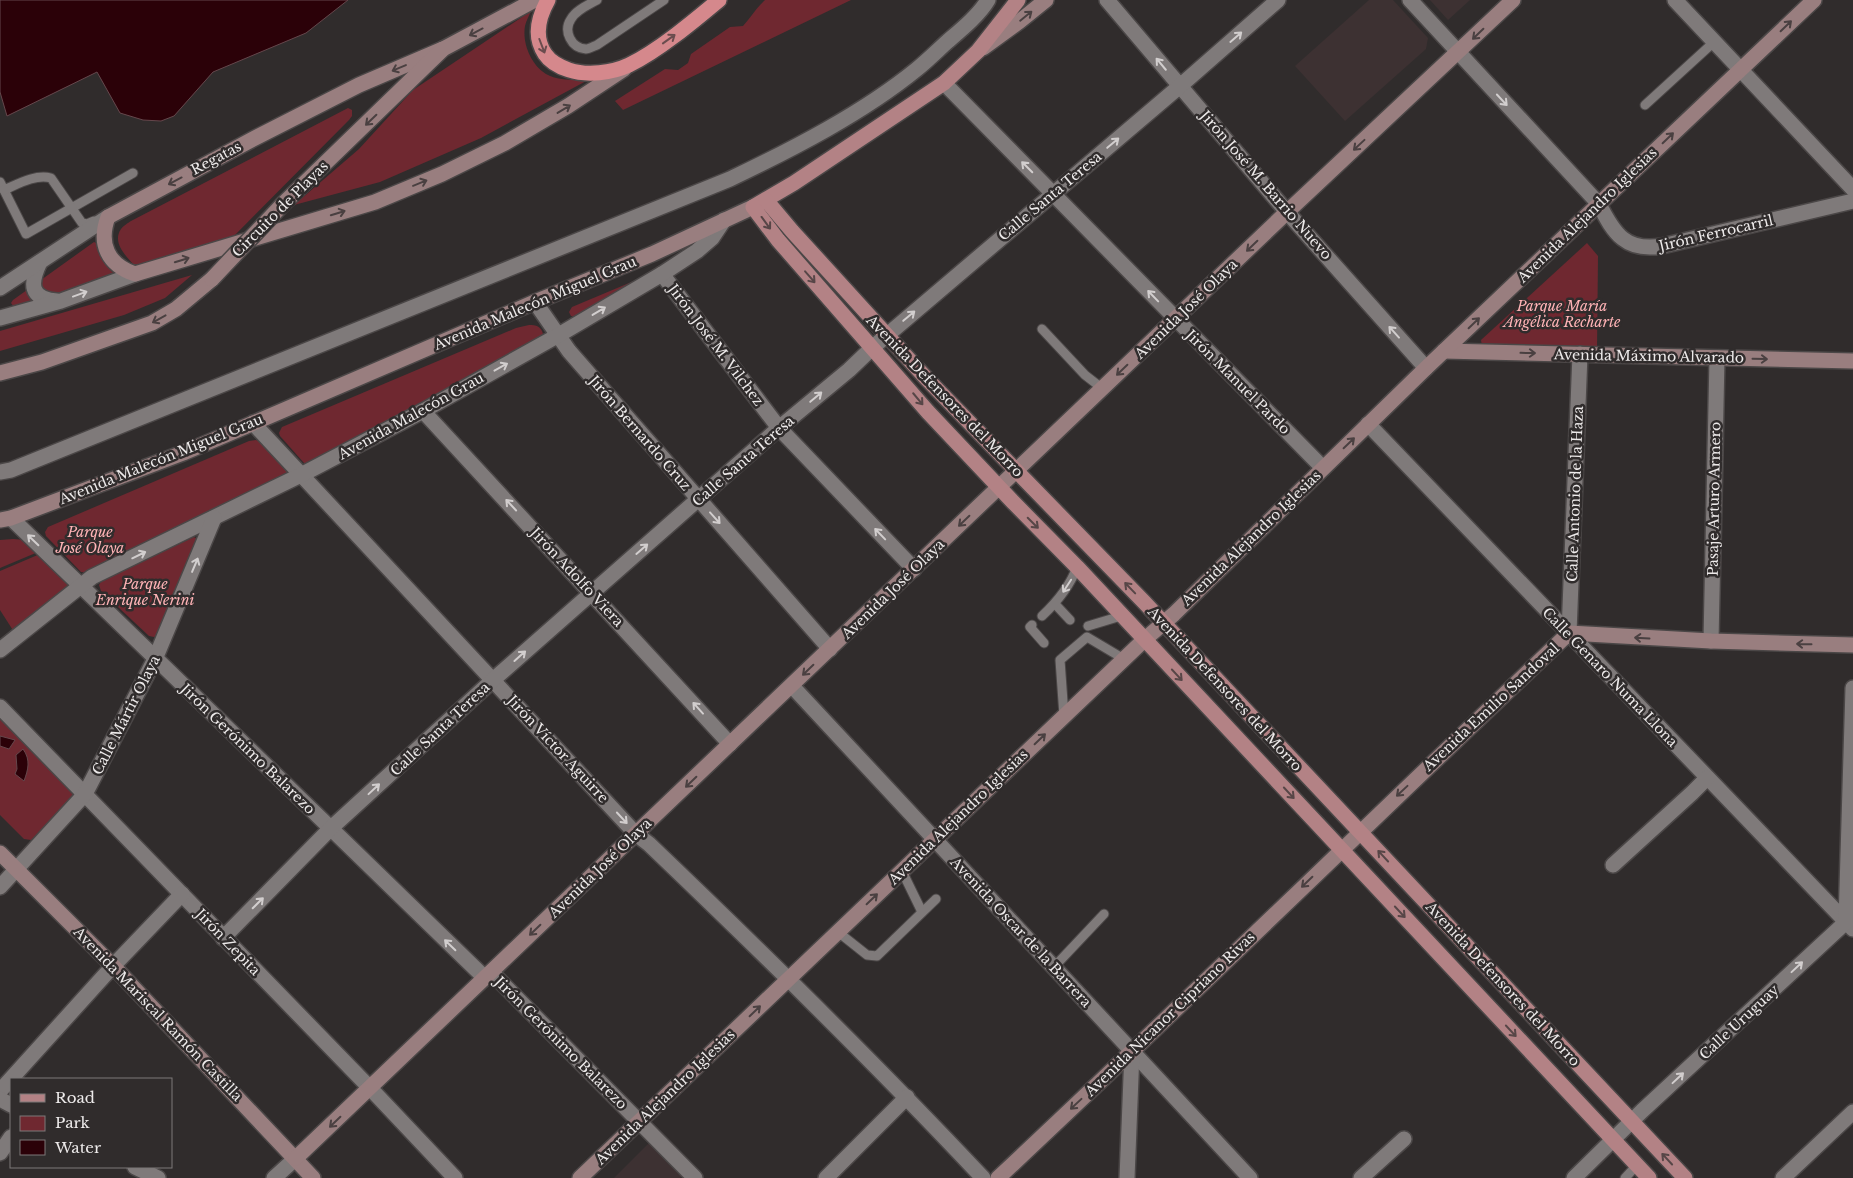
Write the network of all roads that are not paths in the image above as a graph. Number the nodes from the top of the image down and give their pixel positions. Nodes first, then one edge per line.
1 (535, 0) edge
2 (548, 0) edge
3 (596, 0) edge
4 (664, 0) edge
5 (719, 0) edge
6 (988, 0) edge
7 (1018, 0) edge
8 (1046, 0) edge
9 (1107, 0) edge
10 (1278, 0) edge
11 (1410, 0) edge
12 (1513, 0) edge
13 (1674, 0) edge
14 (1814, 0) edge
15 (1714, 42) junction
16 (444, 49) junction
17 (978, 51) junction
18 (1458, 53) junction
19 (628, 66) junction
20 (1740, 70) junction
21 (944, 83) junction
22 (1180, 86) junction
23 (1645, 105) dead end
24 (133, 173) dead end
25 (2, 186) edge
26 (1853, 189) edge
27 (1052, 193) junction
28 (1853, 200) edge
29 (759, 203) junction
30 (1599, 204) junction
31 (72, 209) junction
32 (1288, 212) junction
33 (108, 217) junction
34 (724, 220) junction
35 (40, 262) junction
36 (136, 274) junction
37 (662, 274) junction
38 (0, 288) edge
39 (61, 301) junction
40 (535, 302) junction
41 (0, 318) edge
42 (1176, 319) junction
43 (1042, 329) dead end
44 (887, 335) junction
45 (557, 336) junction
46 (872, 348) junction
47 (1444, 351) junction
48 (1580, 354) junction
49 (1718, 358) junction
50 (1853, 361) edge
51 (1426, 368) junction
52 (0, 373) edge
53 (1102, 389) junction
54 (423, 411) junction
55 (253, 424) junction
56 (1368, 424) junction
57 (779, 428) junction
58 (1323, 468) junction
59 (1016, 471) junction
60 (0, 472) edge
61 (301, 475) junction
62 (999, 488) junction
63 (699, 500) junction
64 (214, 518) junction
65 (6, 519) edge
66 (1077, 567) junction
67 (914, 569) junction
68 (80, 585) junction
69 (592, 592) junction
70 (1055, 604) junction
71 (1042, 616) dead end
72 (1121, 616) junction
73 (1070, 620) dead end
74 (1164, 623) junction
75 (1032, 625) dead end
76 (1086, 632) junction
77 (1569, 634) junction
78 (1144, 640) junction
79 (1711, 642) junction
80 (1044, 643) dead end
81 (1853, 645) edge
82 (830, 649) junction
83 (0, 650) edge
84 (156, 659) junction
85 (1124, 659) junction
86 (494, 679) junction
87 (792, 686) junction
88 (1853, 688) edge
89 (0, 707) edge
90 (1064, 716) junction
91 (730, 744) junction
92 (1707, 778) junction
93 (85, 794) junction
94 (330, 829) junction
95 (1360, 832) junction
96 (636, 834) junction
97 (935, 840) junction
98 (1342, 849) junction
99 (0, 853) edge
100 (1612, 865) dead end
101 (16, 870) junction
102 (902, 871) junction
103 (0, 887) edge
104 (182, 894) junction
105 (936, 899) dead end
106 (922, 912) junction
107 (1104, 914) dead end
108 (1849, 926) edge
109 (838, 932) junction
110 (223, 938) junction
111 (113, 966) junction
112 (1054, 968) junction
113 (488, 975) junction
114 (789, 978) junction
115 (1132, 1052) junction
116 (12, 1078) edge
117 (10, 1080) edge
118 (370, 1088) junction
119 (0, 1091) edge
120 (907, 1098) junction
121 (1853, 1112) edge
122 (639, 1122) junction
123 (1632, 1122) junction
124 (10, 1138) edge
125 (1404, 1139) dead end
126 (1614, 1140) junction
127 (0, 1153) edge
128 (296, 1158) junction
129 (1637, 1165) junction
130 (137, 1168) edge
131 (158, 1178) edge
132 (274, 1178) edge
133 (313, 1178) edge
134 (455, 1178) edge
135 (580, 1178) edge
136 (695, 1178) edge
137 (826, 1178) edge
138 (983, 1178) edge
139 (998, 1178) edge
140 (1127, 1178) edge
141 (1250, 1178) edge
142 (1361, 1178) edge
143 (1574, 1178) edge
144 (1625, 1178) edge
145 (1649, 1178) edge
146 (1685, 1178) edge
147 (1782, 1178) edge

1 -> 16 street, Circuito de Playas
2 -> 19 highway
3 - 4 lane
19 -> 5 highway
6 - 60 street
7 - 17 main road, Avenida Malecón Miguel Grau
17 -> 8 street
22 -> 9 street, Jirón José M. Barrio Nuevo
22 -> 10 street, Calle Santa Teresa
11 - 18 street, Jirón Ferrocarril
12 -> 18 street, Avenida José Olaya
13 - 15 street
20 -> 14 street, Avenida Alejandro Iglesias
15 - 20 street
15 - 23 lane
16 -> 33 street, Regatas
16 -> 52 street, Circuito de Playas, bridge
17 - 21 main road, Avenida Malecón Miguel Grau
18 -> 30 street, Jirón Ferrocarril
18 -> 32 street, Avenida José Olaya
36 -> 19 street
20 - 26 street
30 -> 20 street, Avenida Alejandro Iglesias
27 -> 21 street, Jirón Manuel Pardo
21 - 29 main road, Avenida Malecón Miguel Grau
27 -> 22 street, Calle Santa Teresa
22 - 32 street, Jirón José M. Barrio Nuevo
24 - 31 lane
25 - 31 lane
25 - 31 lane
42 -> 27 street, Jirón Manuel Pardo
44 -> 27 street, Calle Santa Teresa
28 - 30 street, Jirón Ferrocarril
29 - 34 street, Avenida Malecón Miguel Grau
29 - 44 main road, Avenida Defensores del Morro
29 -> 46 main road, Avenida Defensores del Morro
47 -> 30 street, Avenida Alejandro Iglesias
31 - 33 lane
32 -> 42 street, Avenida José Olaya
51 -> 32 street, Jirón José M. Barrio Nuevo
33 - 35 street, Regatas
33 - 36 street
34 - 37 street, Avenida Malecón Grau
34 - 40 street, Avenida Malecón Miguel Grau
35 - 38 street, Regatas
35 - 39 street
39 -> 36 street
45 -> 37 street, Avenida Malecón Grau
37 - 57 street, Jirón José M. Vilchez
39 - 41 street
40 - 45 street, Jirón Bernardo Cruz
40 - 55 street, Avenida Malecón Miguel Grau
42 -> 53 street, Avenida José Olaya
42 - 58 street, Jirón Manuel Pardo
43 - 53 lane
44 - 46 street, Calle Santa Teresa
44 - 59 main road, Avenida Defensores del Morro
54 -> 45 street, Avenida Malecón Grau
45 - 63 street, Jirón Bernardo Cruz
57 -> 46 street, Calle Santa Teresa
46 -> 62 main road, Avenida Defensores del Morro
47 -> 48 street, Avenida Máximo Alvarado
47 - 51 street, Avenida Alejandro Iglesias
48 - 49 street, Avenida Máximo Alvarado
48 - 77 street, Calle Antonio de la Haza
49 -> 50 street, Avenida Máximo Alvarado
49 - 79 street, Pasaje Arturo Armero
51 - 56 street, Avenida Alejandro Iglesias
53 - 59 street, Avenida José Olaya
54 - 61 street, Avenida Malecón Grau
69 -> 54 street, Jirón Adolfo Viera
55 - 61 street, Jirón Víctor Aguirre
55 - 65 street, Avenida Malecón Miguel Grau
58 -> 56 street, Avenida Alejandro Iglesias
56 - 77 street, Calle Genaro Numa Llona
57 - 63 street, Calle Santa Teresa
67 -> 57 street, Jirón José M. Vilchez
58 - 74 street, Avenida Alejandro Iglesias
59 - 62 street, Avenida José Olaya
74 -> 59 main road, Avenida Defensores del Morro
61 - 64 street, Avenida Malecón Grau
61 - 86 street, Jirón Víctor Aguirre
62 -> 66 main road, Avenida Defensores del Morro
62 -> 67 street, Avenida José Olaya
69 -> 63 street, Calle Santa Teresa
63 -> 82 street, Jirón Bernardo Cruz
68 -> 64 street, Avenida Malecón Grau
84 -> 64 street, Calle Mártir Olaya
68 -> 65 street, Jirón Gerónimo Balarezo
66 -> 70 lane
66 - 72 main road, Avenida Defensores del Morro
67 - 82 street, Avenida José Olaya
68 - 83 street, Avenida Malecón Grau
68 - 84 street, Jirón Gerónimo Balarezo
86 -> 69 street, Calle Santa Teresa
91 -> 69 street, Jirón Adolfo Viera
70 - 71 lane
70 - 73 lane
72 - 76 lane
72 - 78 main road, Avenida Defensores del Morro
74 - 78 street, Avenida Alejandro Iglesias
74 - 95 main road, Avenida Defensores del Morro
75 - 80 lane
76 - 85 lane
76 - 90 lane
79 -> 77 street, Avenida Emilio Sandoval
77 - 92 street, Calle Genaro Numa Llona
77 -> 95 street, Avenida Emilio Sandoval
78 - 85 street, Avenida Alejandro Iglesias
78 -> 98 main road, Avenida Defensores del Morro
81 -> 79 street, Avenida Emilio Sandoval
82 -> 87 street, Avenida José Olaya
84 - 93 street, Calle Mártir Olaya
84 - 94 street, Jirón Gerónimo Balarezo
85 - 90 street, Avenida Alejandro Iglesias
94 -> 86 street, Calle Santa Teresa
86 -> 96 street, Jirón Víctor Aguirre
87 - 91 street, Avenida José Olaya
87 - 97 street, Avenida Oscar de la Barrera
88 - 108 street
89 - 93 street, Jirón Zepita
97 -> 90 street, Avenida Alejandro Iglesias
91 -> 96 street, Avenida José Olaya
92 - 100 street
92 - 108 street, Calle Genaro Numa Llona
93 - 101 street, Calle Mártir Olaya
93 - 104 street, Jirón Zepita
110 -> 94 street, Calle Santa Teresa
113 -> 94 street, Jirón Gerónimo Balarezo
95 - 98 street, Avenida Emilio Sandoval
123 -> 95 main road, Avenida Defensores del Morro
96 -> 113 street, Avenida José Olaya
96 - 114 street, Jirón Víctor Aguirre
97 - 102 street, Avenida Alejandro Iglesias
97 - 112 street, Avenida Oscar de la Barrera
98 -> 115 street, Avenida Nicanor Cipriano Rivas
98 -> 126 main road, Avenida Defensores del Morro
99 - 101 street, Avenida Mariscal Ramón Castilla
101 - 103 street, Calle Mártir Olaya
101 - 111 street, Avenida Mariscal Ramón Castilla
102 - 106 lane
109 -> 102 street, Avenida Alejandro Iglesias
104 - 110 street, Jirón Zepita
104 - 111 street
105 - 106 lane
106 - 109 lane
107 - 112 lane
123 -> 108 street, Calle Uruguay
109 - 114 street, Avenida Alejandro Iglesias
110 - 118 street, Jirón Zepita
111 - 116 street
111 - 128 street, Avenida Mariscal Ramón Castilla
112 - 115 street, Avenida Oscar de la Barrera
113 - 118 street, Avenida José Olaya
113 - 122 street, Jirón Gerónimo Balarezo
114 - 120 street, Jirón Víctor Aguirre
122 -> 114 street, Avenida Alejandro Iglesias
115 -> 139 street, Avenida Nicanor Cipriano Rivas
115 - 140 street
115 - 141 street, Avenida Oscar de la Barrera
117 - 119 street
118 -> 128 street, Avenida José Olaya
118 - 134 street, Jirón Zepita
120 - 137 street
120 - 138 street, Jirón Víctor Aguirre
121 - 147 street
122 - 135 street, Avenida Alejandro Iglesias
122 - 136 street, Jirón Gerónimo Balarezo
123 - 126 street, Calle Uruguay
146 -> 123 main road, Avenida Defensores del Morro
124 - 127 street
125 - 142 street
126 - 129 main road, Avenida Defensores del Morro
126 - 143 street, Calle Uruguay
128 - 132 street, Avenida José Olaya
128 - 133 street, Avenida Mariscal Ramón Castilla
129 - 144 lane
129 - 145 main road, Avenida Defensores del Morro
130 - 131 street

